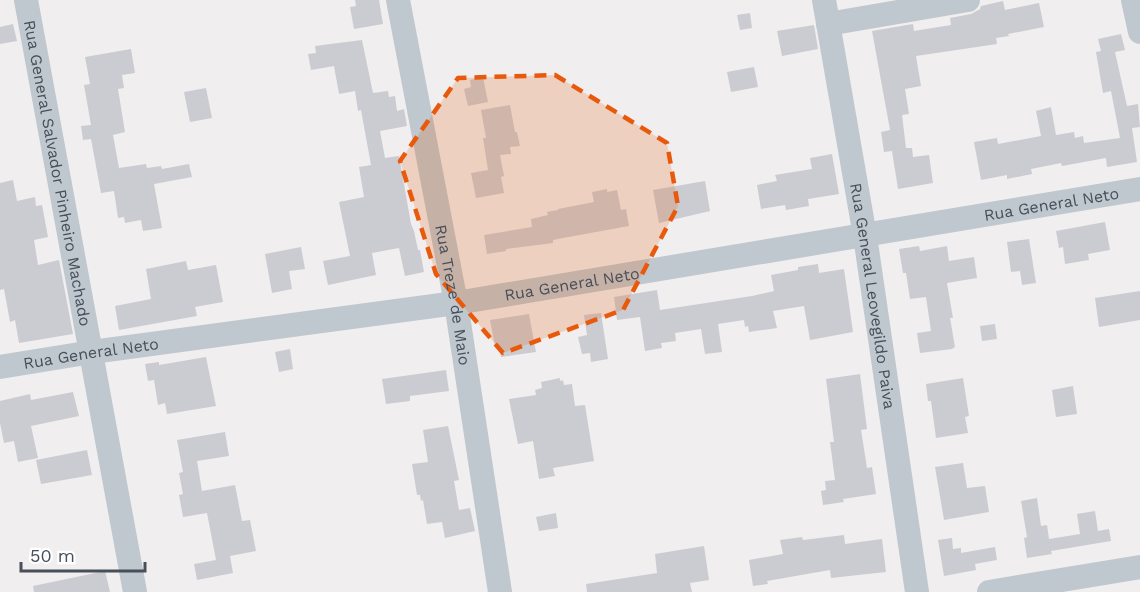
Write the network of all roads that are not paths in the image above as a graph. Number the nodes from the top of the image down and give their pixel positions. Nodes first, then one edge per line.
1 (26, 0) edge
2 (398, 0) edge
3 (968, 0) edge
4 (1133, 0) edge
5 (826, 12) edge
6 (1140, 32) edge
7 (1140, 189) edge
8 (865, 236) junction
9 (456, 303) junction
10 (92, 352) junction
11 (0, 367) edge
12 (1140, 567) edge
13 (135, 592) edge
14 (500, 592) edge
15 (917, 592) edge
16 (989, 592) edge

1 - 10 street, Rua General Salvador Pinheiro Machado
2 - 9 street, Rua Treze de Maio
3 - 5 street
4 - 6 street
5 - 8 street, Rua General Leovegildo Paiva
7 - 8 street, Rua General Neto
8 - 9 street, Rua General Neto
8 - 15 street, Rua General Leovegildo Paiva
9 - 10 street, Rua General Neto
9 - 14 street, Rua Treze de Maio
10 - 11 street, Rua General Neto
10 - 13 street, Rua General Salvador Pinheiro Machado
12 - 16 street

